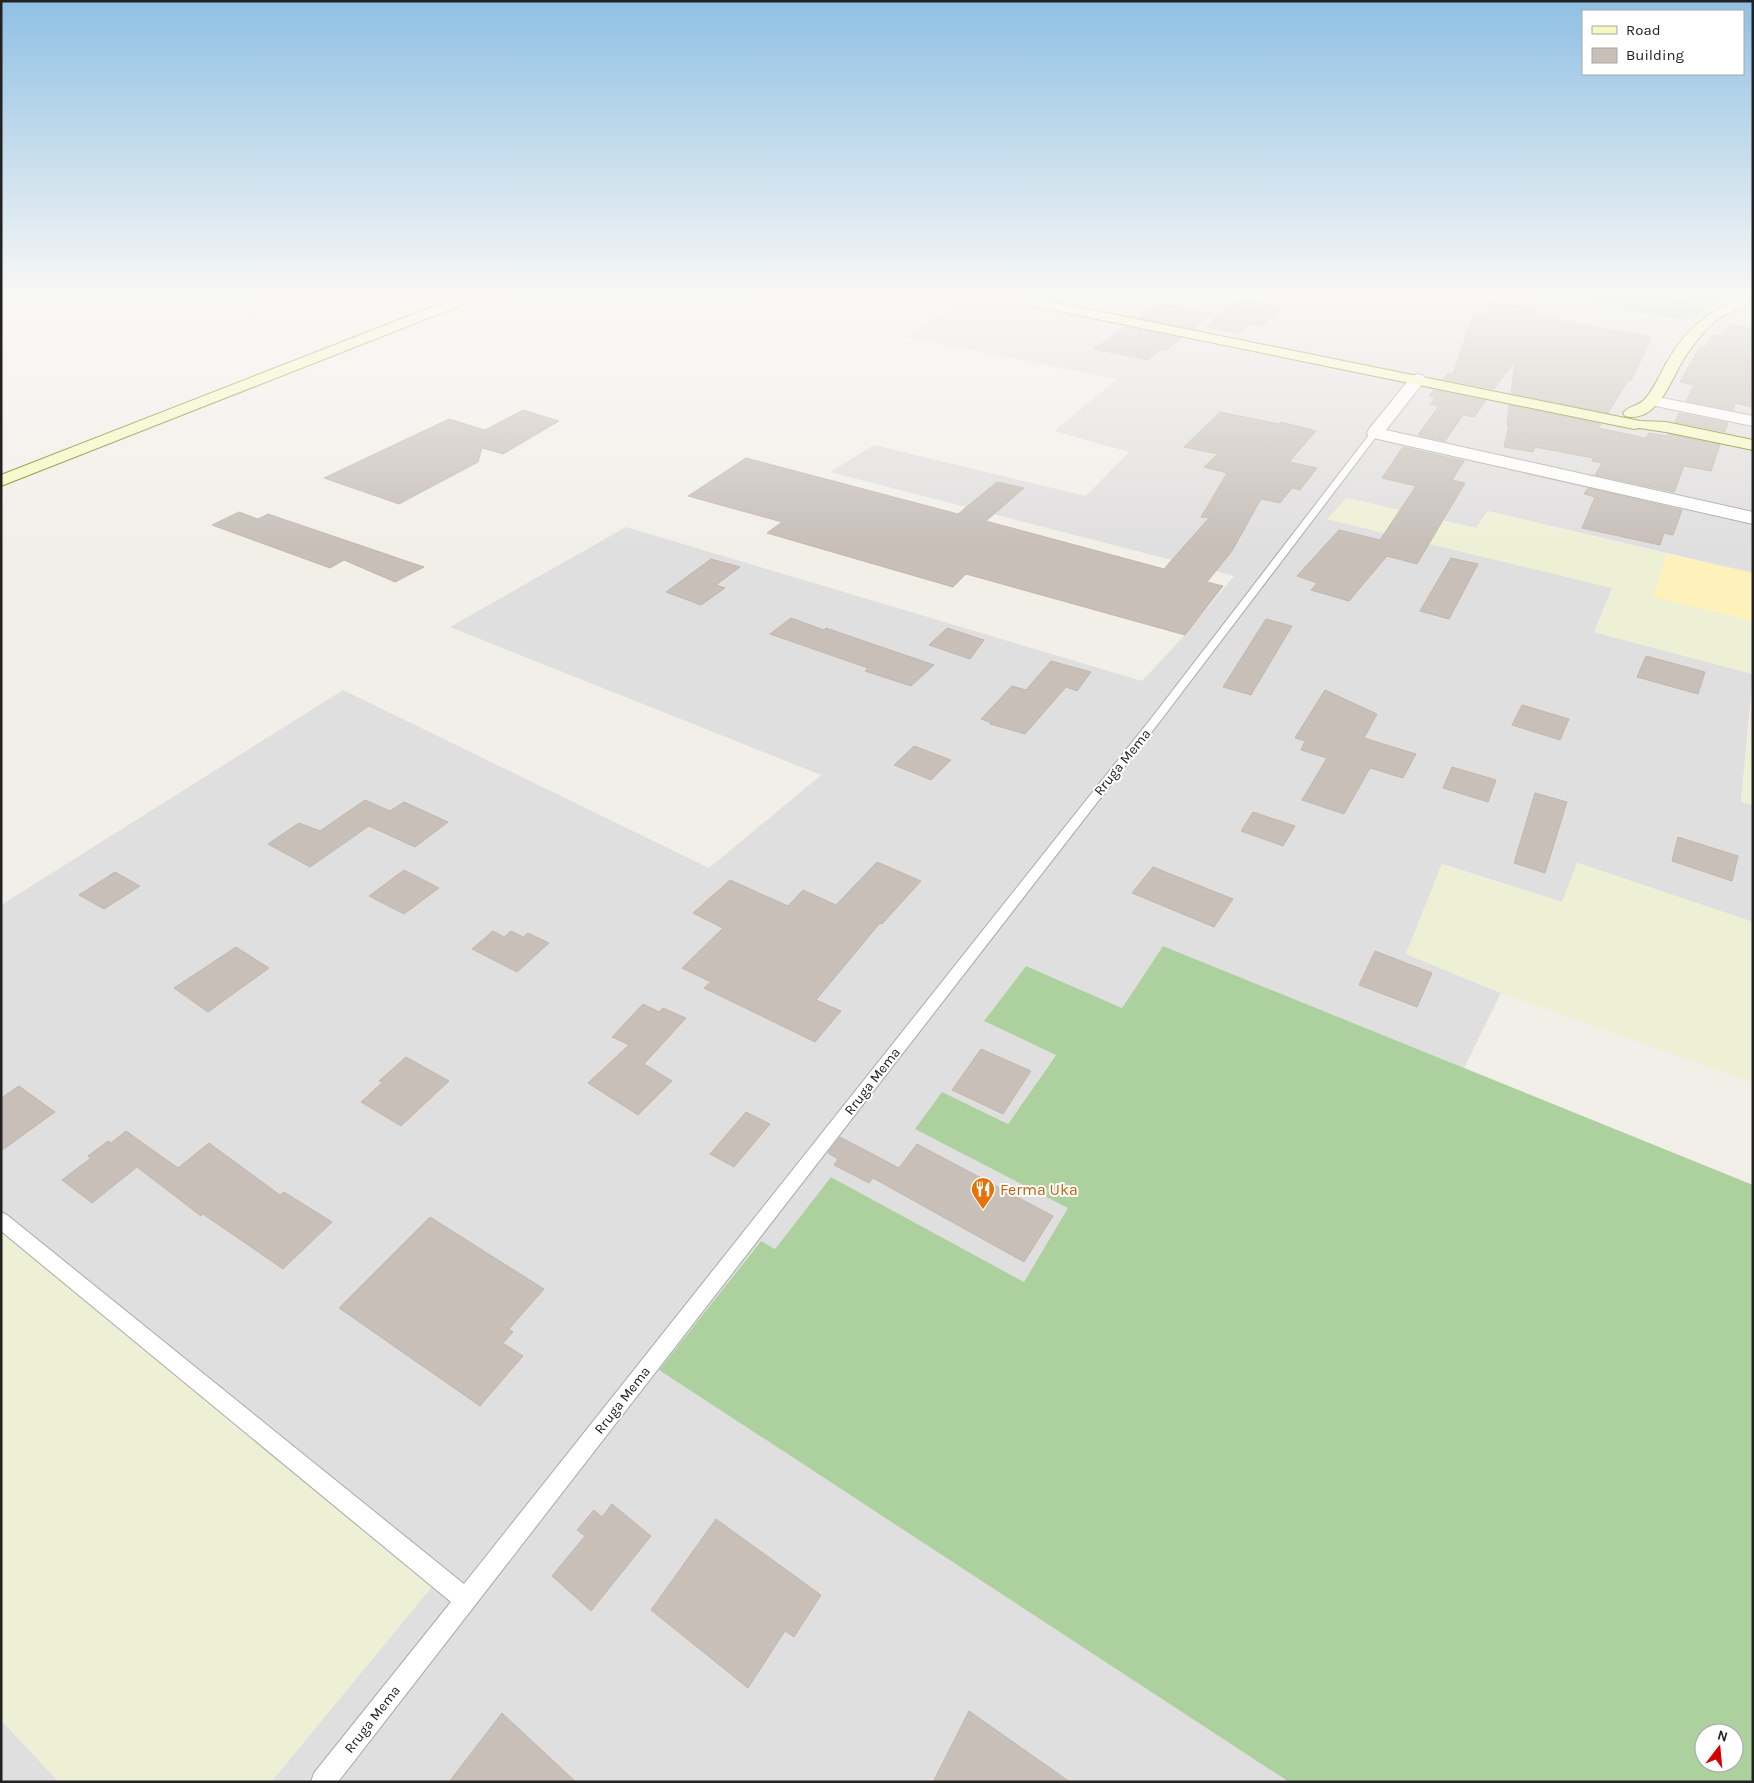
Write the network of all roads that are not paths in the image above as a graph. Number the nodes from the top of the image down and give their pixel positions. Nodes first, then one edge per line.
1 (255, 381) edge
2 (1416, 381) edge
3 (1429, 381) edge
4 (1663, 381) edge
5 (1652, 401) junction
6 (1645, 420) junction
7 (1753, 421) edge
8 (1376, 433) junction
9 (1753, 445) edge
10 (1, 481) edge
11 (1753, 518) edge
12 (1, 1220) edge
13 (466, 1600) junction
14 (323, 1782) edge

1 - 10 main road
2 - 8 street, Rruga Mema
3 - 6 main road
4 - 5 main road
5 - 6 main road
5 - 7 street
6 - 9 main road
8 - 11 street
8 - 13 lane, Rruga Mema
12 - 13 lane
13 - 14 lane, Rruga Mema

